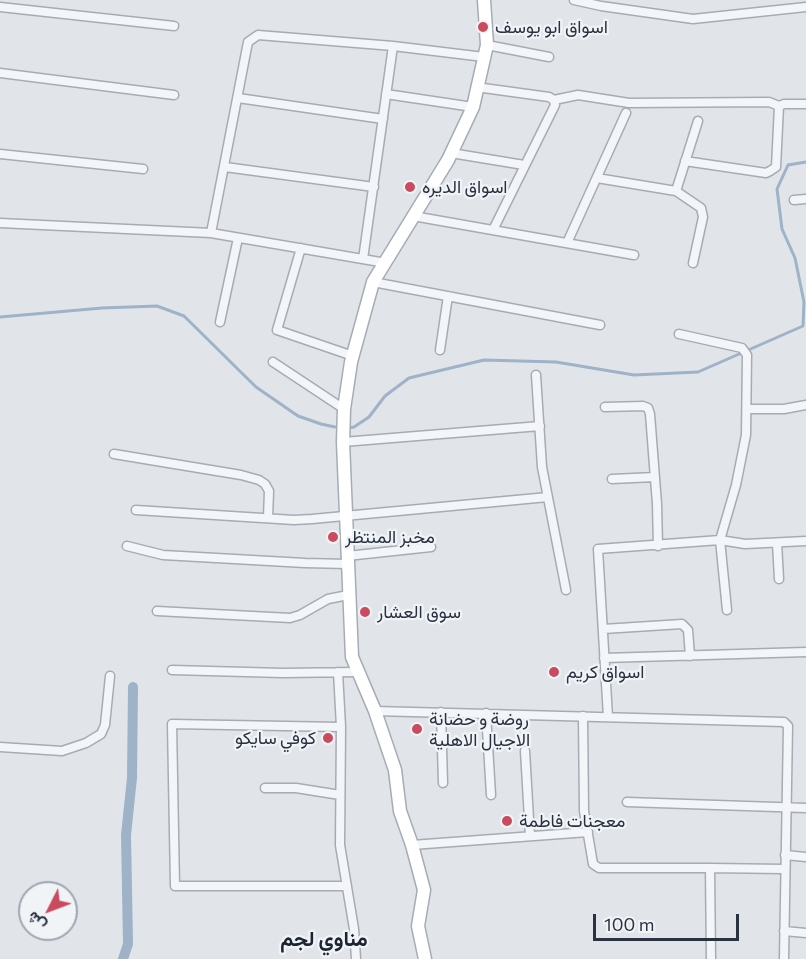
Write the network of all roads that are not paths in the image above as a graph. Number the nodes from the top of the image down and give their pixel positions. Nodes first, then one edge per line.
1 (484, 0) edge
2 (574, 0) edge
3 (0, 7) edge
4 (806, 7) edge
5 (174, 26) dead end
6 (393, 46) junction
7 (485, 51) junction
8 (549, 57) dead end
9 (0, 73) edge
10 (476, 87) junction
11 (386, 94) junction
12 (174, 95) dead end
13 (238, 98) junction
14 (554, 100) junction
15 (806, 104) edge
16 (779, 106) junction
17 (473, 107) junction
18 (626, 113) dead end
19 (383, 119) junction
20 (698, 121) dead end
21 (451, 153) junction
22 (0, 154) edge
23 (685, 161) junction
24 (524, 165) junction
25 (225, 167) junction
26 (143, 169) dead end
27 (597, 177) junction
28 (374, 186) junction
29 (676, 190) junction
30 (806, 199) edge
31 (794, 200) dead end
32 (413, 216) junction
33 (0, 223) edge
34 (493, 230) junction
35 (211, 233) junction
36 (238, 238) junction
37 (567, 243) junction
38 (301, 248) junction
39 (634, 255) dead end
40 (363, 259) junction
41 (386, 263) junction
42 (693, 263) dead end
43 (373, 282) junction
44 (448, 296) junction
45 (220, 322) dead end
46 (600, 325) dead end
47 (680, 334) dead end
48 (440, 350) dead end
49 (353, 356) junction
50 (273, 362) dead end
51 (536, 375) dead end
52 (806, 405) edge
53 (605, 407) dead end
54 (344, 409) junction
55 (747, 409) junction
56 (540, 426) junction
57 (343, 442) junction
58 (114, 454) dead end
59 (655, 477) junction
60 (612, 479) dead end
61 (548, 496) junction
62 (136, 510) dead end
63 (345, 515) junction
64 (268, 518) junction
65 (720, 540) junction
66 (806, 541) edge
67 (777, 543) junction
68 (127, 546) dead end
69 (658, 546) junction
70 (432, 548) dead end
71 (347, 560) junction
72 (779, 579) dead end
73 (566, 590) dead end
74 (348, 595) junction
75 (727, 610) dead end
76 (157, 611) dead end
77 (603, 629) junction
78 (806, 652) edge
79 (690, 656) junction
80 (604, 658) junction
81 (172, 670) dead end
82 (338, 672) junction
83 (357, 672) junction
84 (110, 676) dead end
85 (375, 711) junction
86 (441, 712) junction
87 (486, 713) junction
88 (583, 716) junction
89 (608, 717) junction
90 (341, 727) junction
91 (0, 747) edge
92 (525, 752) dead end
93 (443, 783) dead end
94 (265, 788) dead end
95 (340, 795) junction
96 (491, 795) dead end
97 (627, 802) dead end
98 (786, 807) junction
99 (806, 808) edge
100 (588, 832) junction
101 (530, 836) junction
102 (412, 845) junction
103 (785, 855) junction
104 (806, 857) edge
105 (710, 868) junction
106 (784, 869) junction
107 (347, 886) junction
108 (784, 931) junction
109 (806, 933) edge
110 (356, 959) edge
111 (424, 959) edge
112 (711, 959) edge
113 (784, 959) edge

1 - 7 street
2 - 4 street
3 - 5 street
6 - 7 street
6 - 11 street
6 - 13 street
7 - 8 street
7 - 10 street
9 - 12 street
10 - 14 street
10 - 17 street
11 - 17 street
11 - 19 street
13 - 19 street
13 - 25 street
14 - 16 street
14 - 24 street
15 - 16 street
16 - 23 street
17 - 21 street
18 - 27 street
19 - 28 street
20 - 23 street
21 - 24 street
21 - 32 street
22 - 26 street
23 - 29 street
24 - 34 street
25 - 28 street
25 - 35 street
27 - 29 street
27 - 37 street
28 - 40 street
29 - 42 street
30 - 31 street
32 - 34 street
32 - 41 street
33 - 35 street
34 - 37 street
35 - 36 street
36 - 38 street
36 - 45 street
37 - 39 street
38 - 40 street
38 - 49 street
40 - 41 street
41 - 43 street
43 - 44 street
43 - 49 street
44 - 46 street
44 - 48 street
47 - 55 street
49 - 54 street
50 - 54 street
51 - 56 street
52 - 55 street
53 - 59 street
54 - 57 street
55 - 65 street
56 - 57 street
56 - 61 street
57 - 63 street
58 - 64 street
59 - 60 street
59 - 69 street
61 - 63 street
61 - 73 street
62 - 64 street
63 - 64 street
63 - 71 street
65 - 67 street
65 - 69 street
65 - 75 street
66 - 67 street
67 - 72 street
68 - 71 street
69 - 77 street
70 - 71 street
71 - 74 street
74 - 76 street
74 - 83 street
77 - 79 street
77 - 80 street
78 - 79 street
79 - 80 street
80 - 89 street
81 - 82 street
82 - 83 street
82 - 90 street
83 - 85 street
84 - 91 street
85 - 86 street
85 - 102 street
86 - 87 street
86 - 93 street
87 - 88 street
87 - 96 street
88 - 89 street
88 - 100 street
89 - 98 street
90 - 95 street
90 - 107 street
92 - 101 street
94 - 95 street
95 - 107 street
97 - 98 street
98 - 99 street
98 - 103 street
100 - 101 street
100 - 105 street
101 - 102 street
102 - 111 street
103 - 104 street
103 - 106 street
105 - 106 street
105 - 112 street
106 - 108 street
107 - 110 street
108 - 109 street
108 - 113 street

